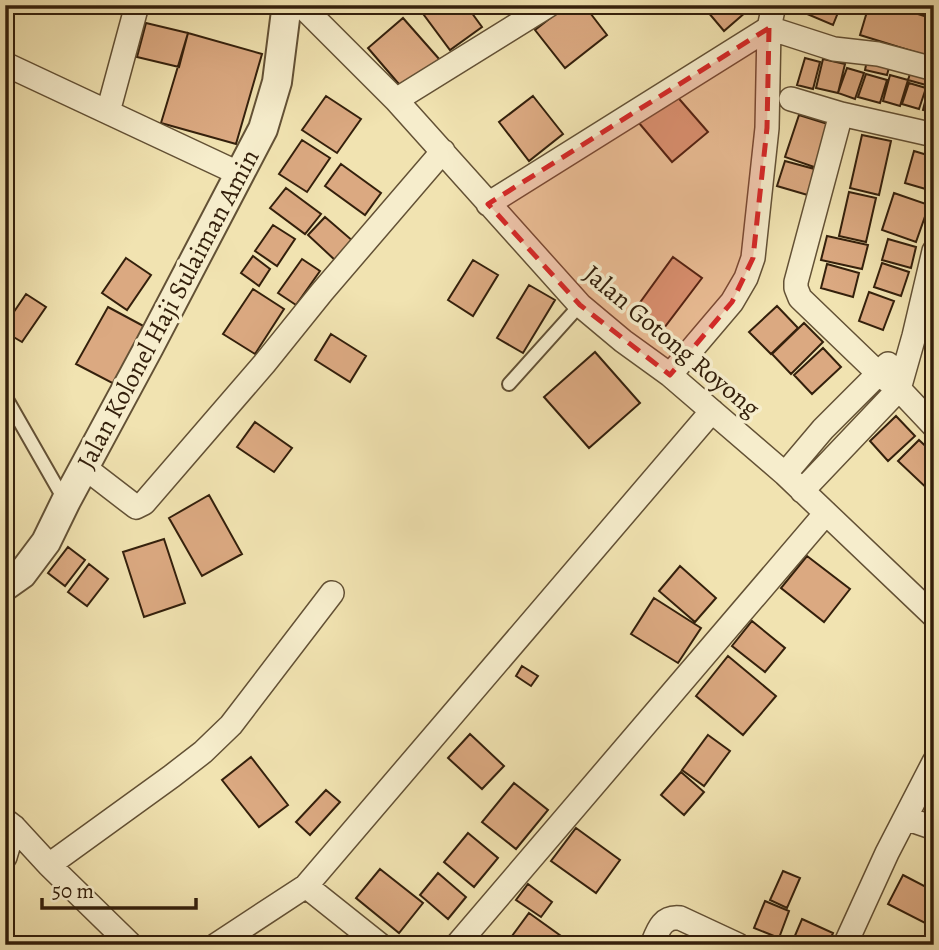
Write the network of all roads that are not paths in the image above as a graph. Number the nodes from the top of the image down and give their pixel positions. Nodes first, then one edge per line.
1 (137, 5) edge
2 (549, 5) edge
3 (292, 7) edge
4 (772, 16) edge
5 (5, 64) edge
6 (934, 69) edge
7 (791, 99) dead end
8 (397, 100) junction
9 (108, 112) junction
10 (841, 114) junction
11 (934, 135) edge
12 (443, 151) junction
13 (240, 174) junction
14 (488, 204) junction
15 (934, 251) edge
16 (580, 305) junction
17 (914, 336) junction
18 (878, 374) junction
19 (670, 375) junction
20 (509, 384) dead end
21 (899, 389) junction
22 (5, 396) edge
23 (712, 411) junction
24 (934, 426) edge
25 (84, 467) junction
26 (785, 474) junction
27 (802, 491) junction
28 (65, 501) junction
29 (826, 513) junction
30 (5, 586) edge
31 (332, 593) dead end
32 (934, 616) edge
33 (934, 762) edge
34 (905, 818) junction
35 (10, 823) edge
36 (934, 828) edge
37 (5, 857) edge
38 (49, 865) junction
39 (306, 886) junction
40 (131, 945) edge
41 (216, 945) edge
42 (380, 945) edge
43 (457, 945) edge
44 (652, 945) edge
45 (738, 945) edge
46 (845, 945) edge

1 - 9 street
2 - 8 street
3 - 8 street, Jalan Gotong Royong
3 - 13 street, Jalan Kolonel Haji Sulaiman Amin
4 - 6 street
4 - 14 street
4 - 19 street
5 - 9 street
7 - 10 street
8 - 12 street, Jalan Gotong Royong
9 - 13 street
10 - 11 street
10 - 18 street
12 - 14 street, Jalan Gotong Royong
12 - 25 street
13 - 25 street, Jalan Kolonel Haji Sulaiman Amin
14 - 16 street, Jalan Gotong Royong
15 - 17 street
16 - 19 street, Jalan Gotong Royong
16 - 20 lane
17 - 18 street
17 - 21 street
18 - 21 street
18 - 26 street
19 - 23 street, Jalan Gotong Royong
21 - 24 street
21 - 27 street
22 - 28 lane
23 - 26 street, Jalan Gotong Royong
23 - 39 street
25 - 28 street, Jalan Kolonel Haji Sulaiman Amin
26 - 27 street, Jalan Gotong Royong
27 - 29 street, Jalan Gotong Royong
28 - 30 street, Jalan Kolonel Haji Sulaiman Amin
29 - 32 street, Jalan Gotong Royong
29 - 43 street
31 - 38 street
33 - 34 street
34 - 36 street
34 - 46 street
35 - 37 street
35 - 38 street
38 - 40 street
39 - 41 street
39 - 42 street
44 - 45 street

